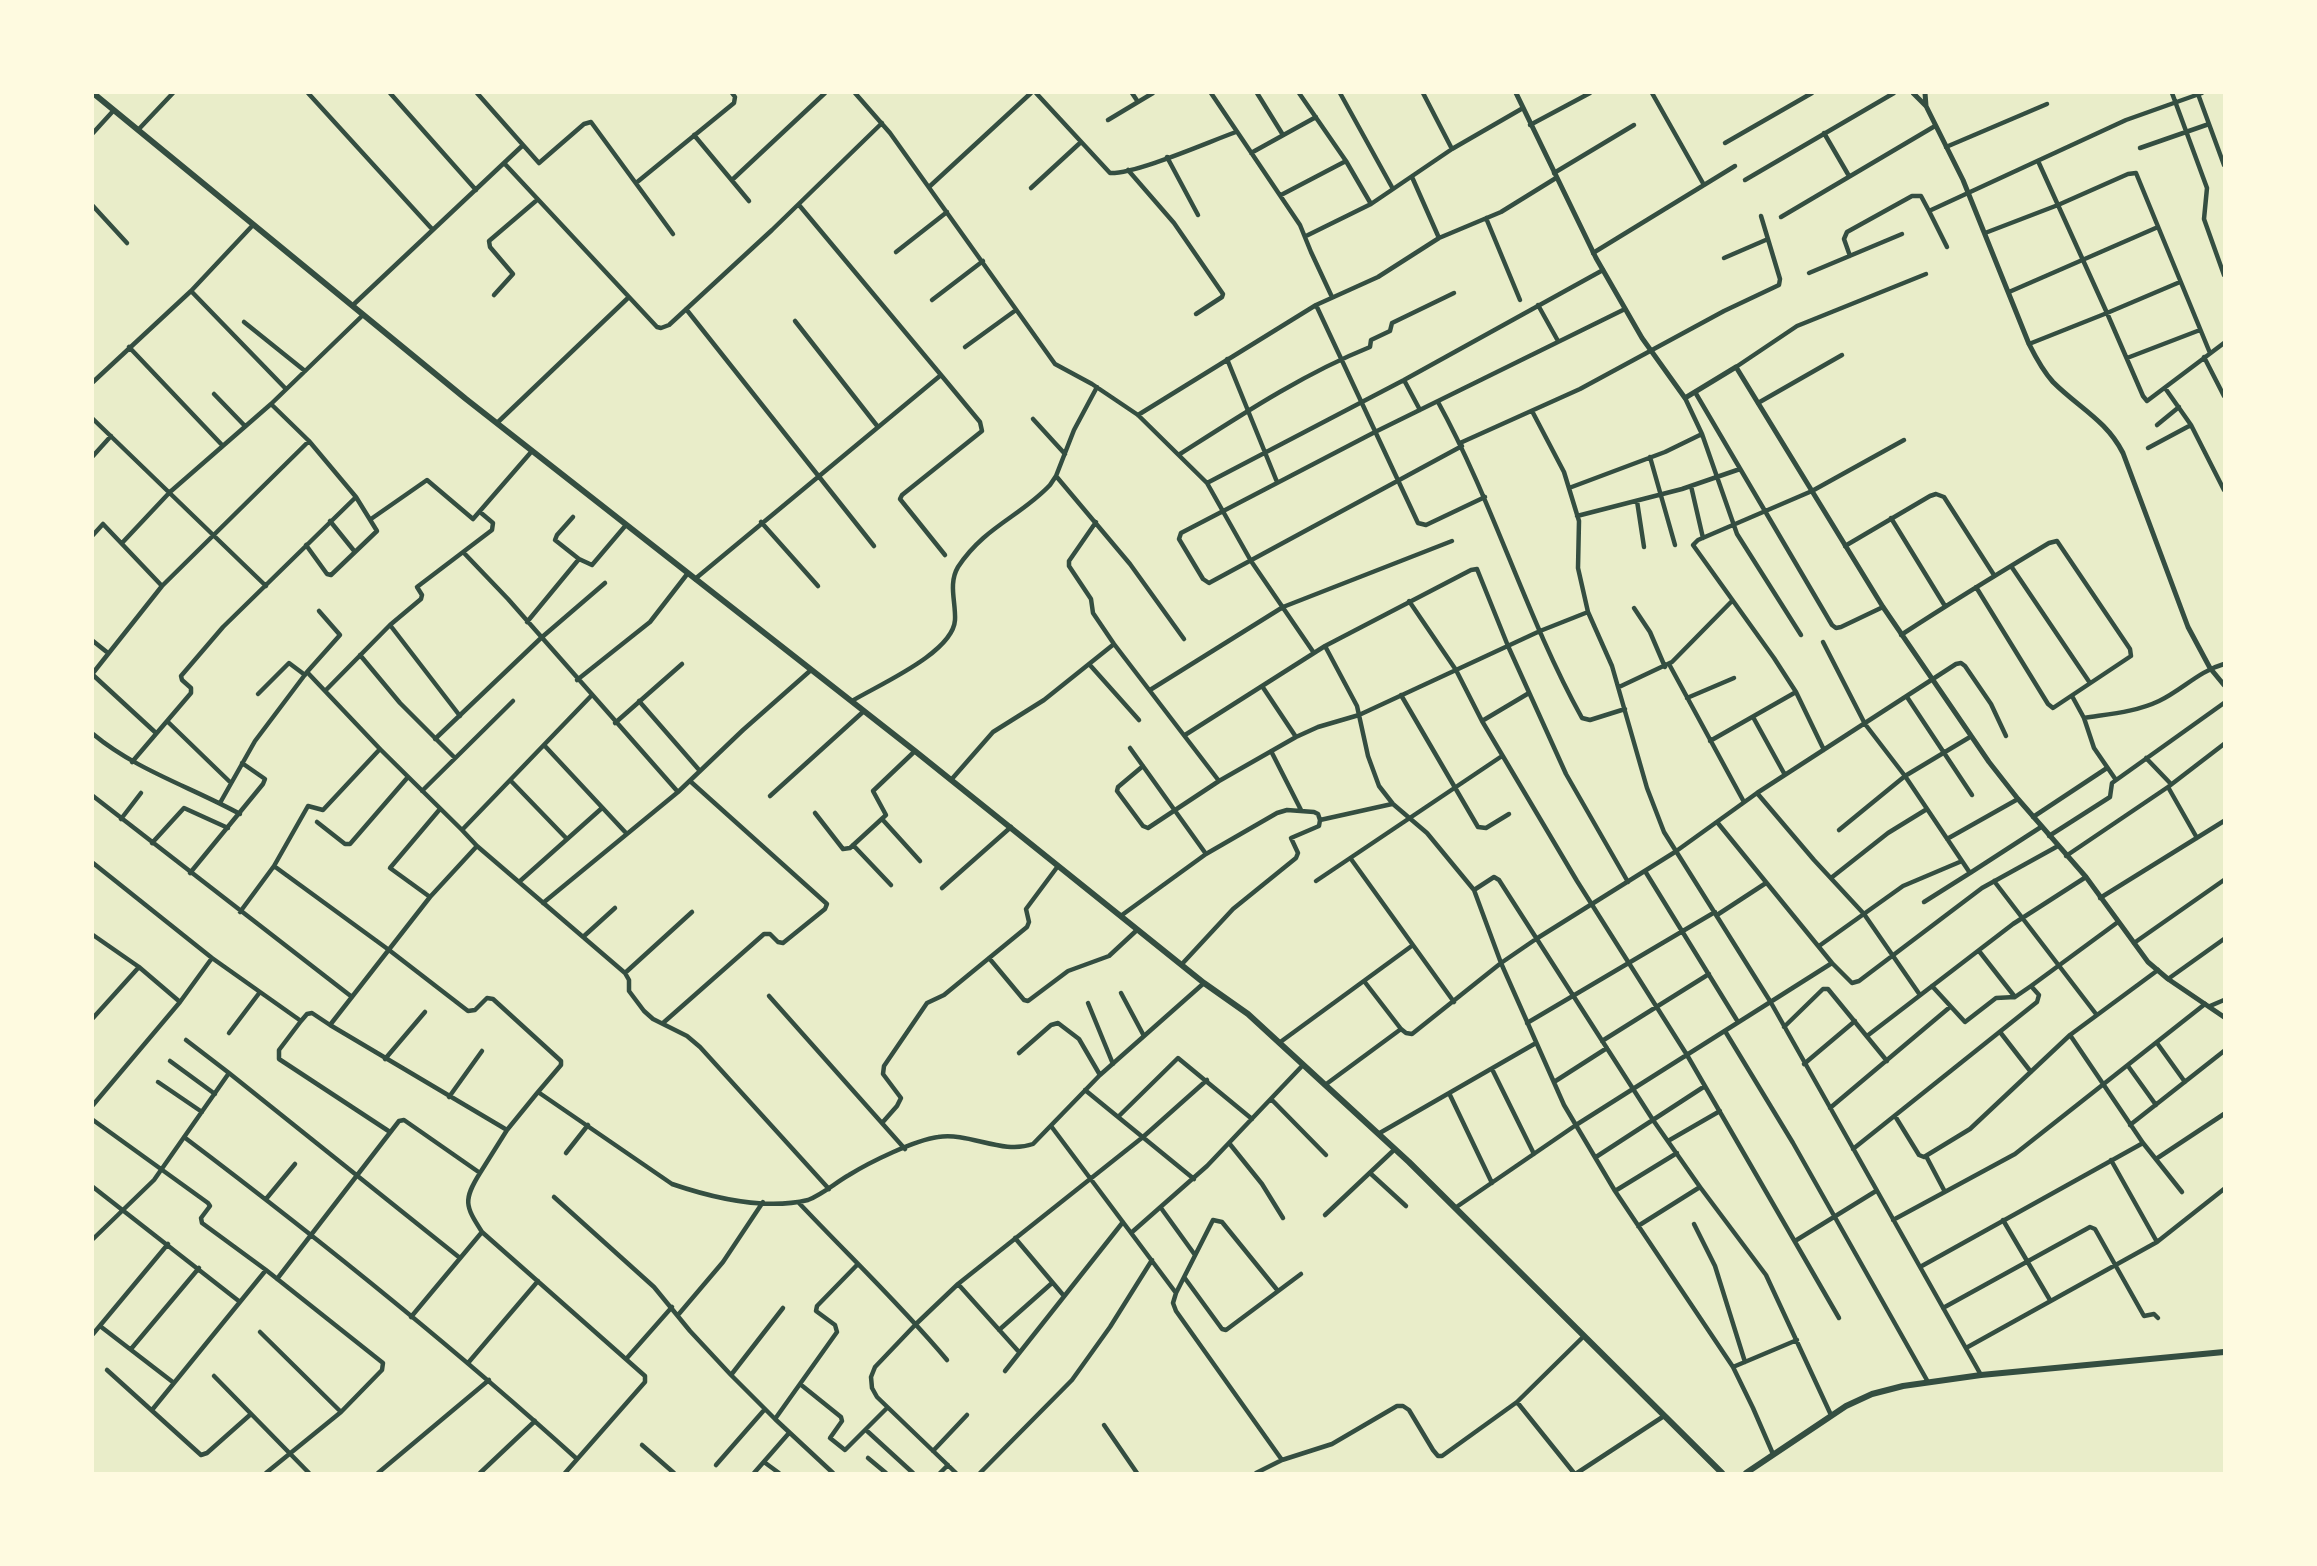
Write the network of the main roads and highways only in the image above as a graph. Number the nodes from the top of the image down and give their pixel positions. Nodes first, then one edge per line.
1 (94, 98) edge
2 (2224, 1352) edge
3 (1722, 1473) edge
4 (1746, 1473) edge

1 - 3 main road
2 - 4 main road

